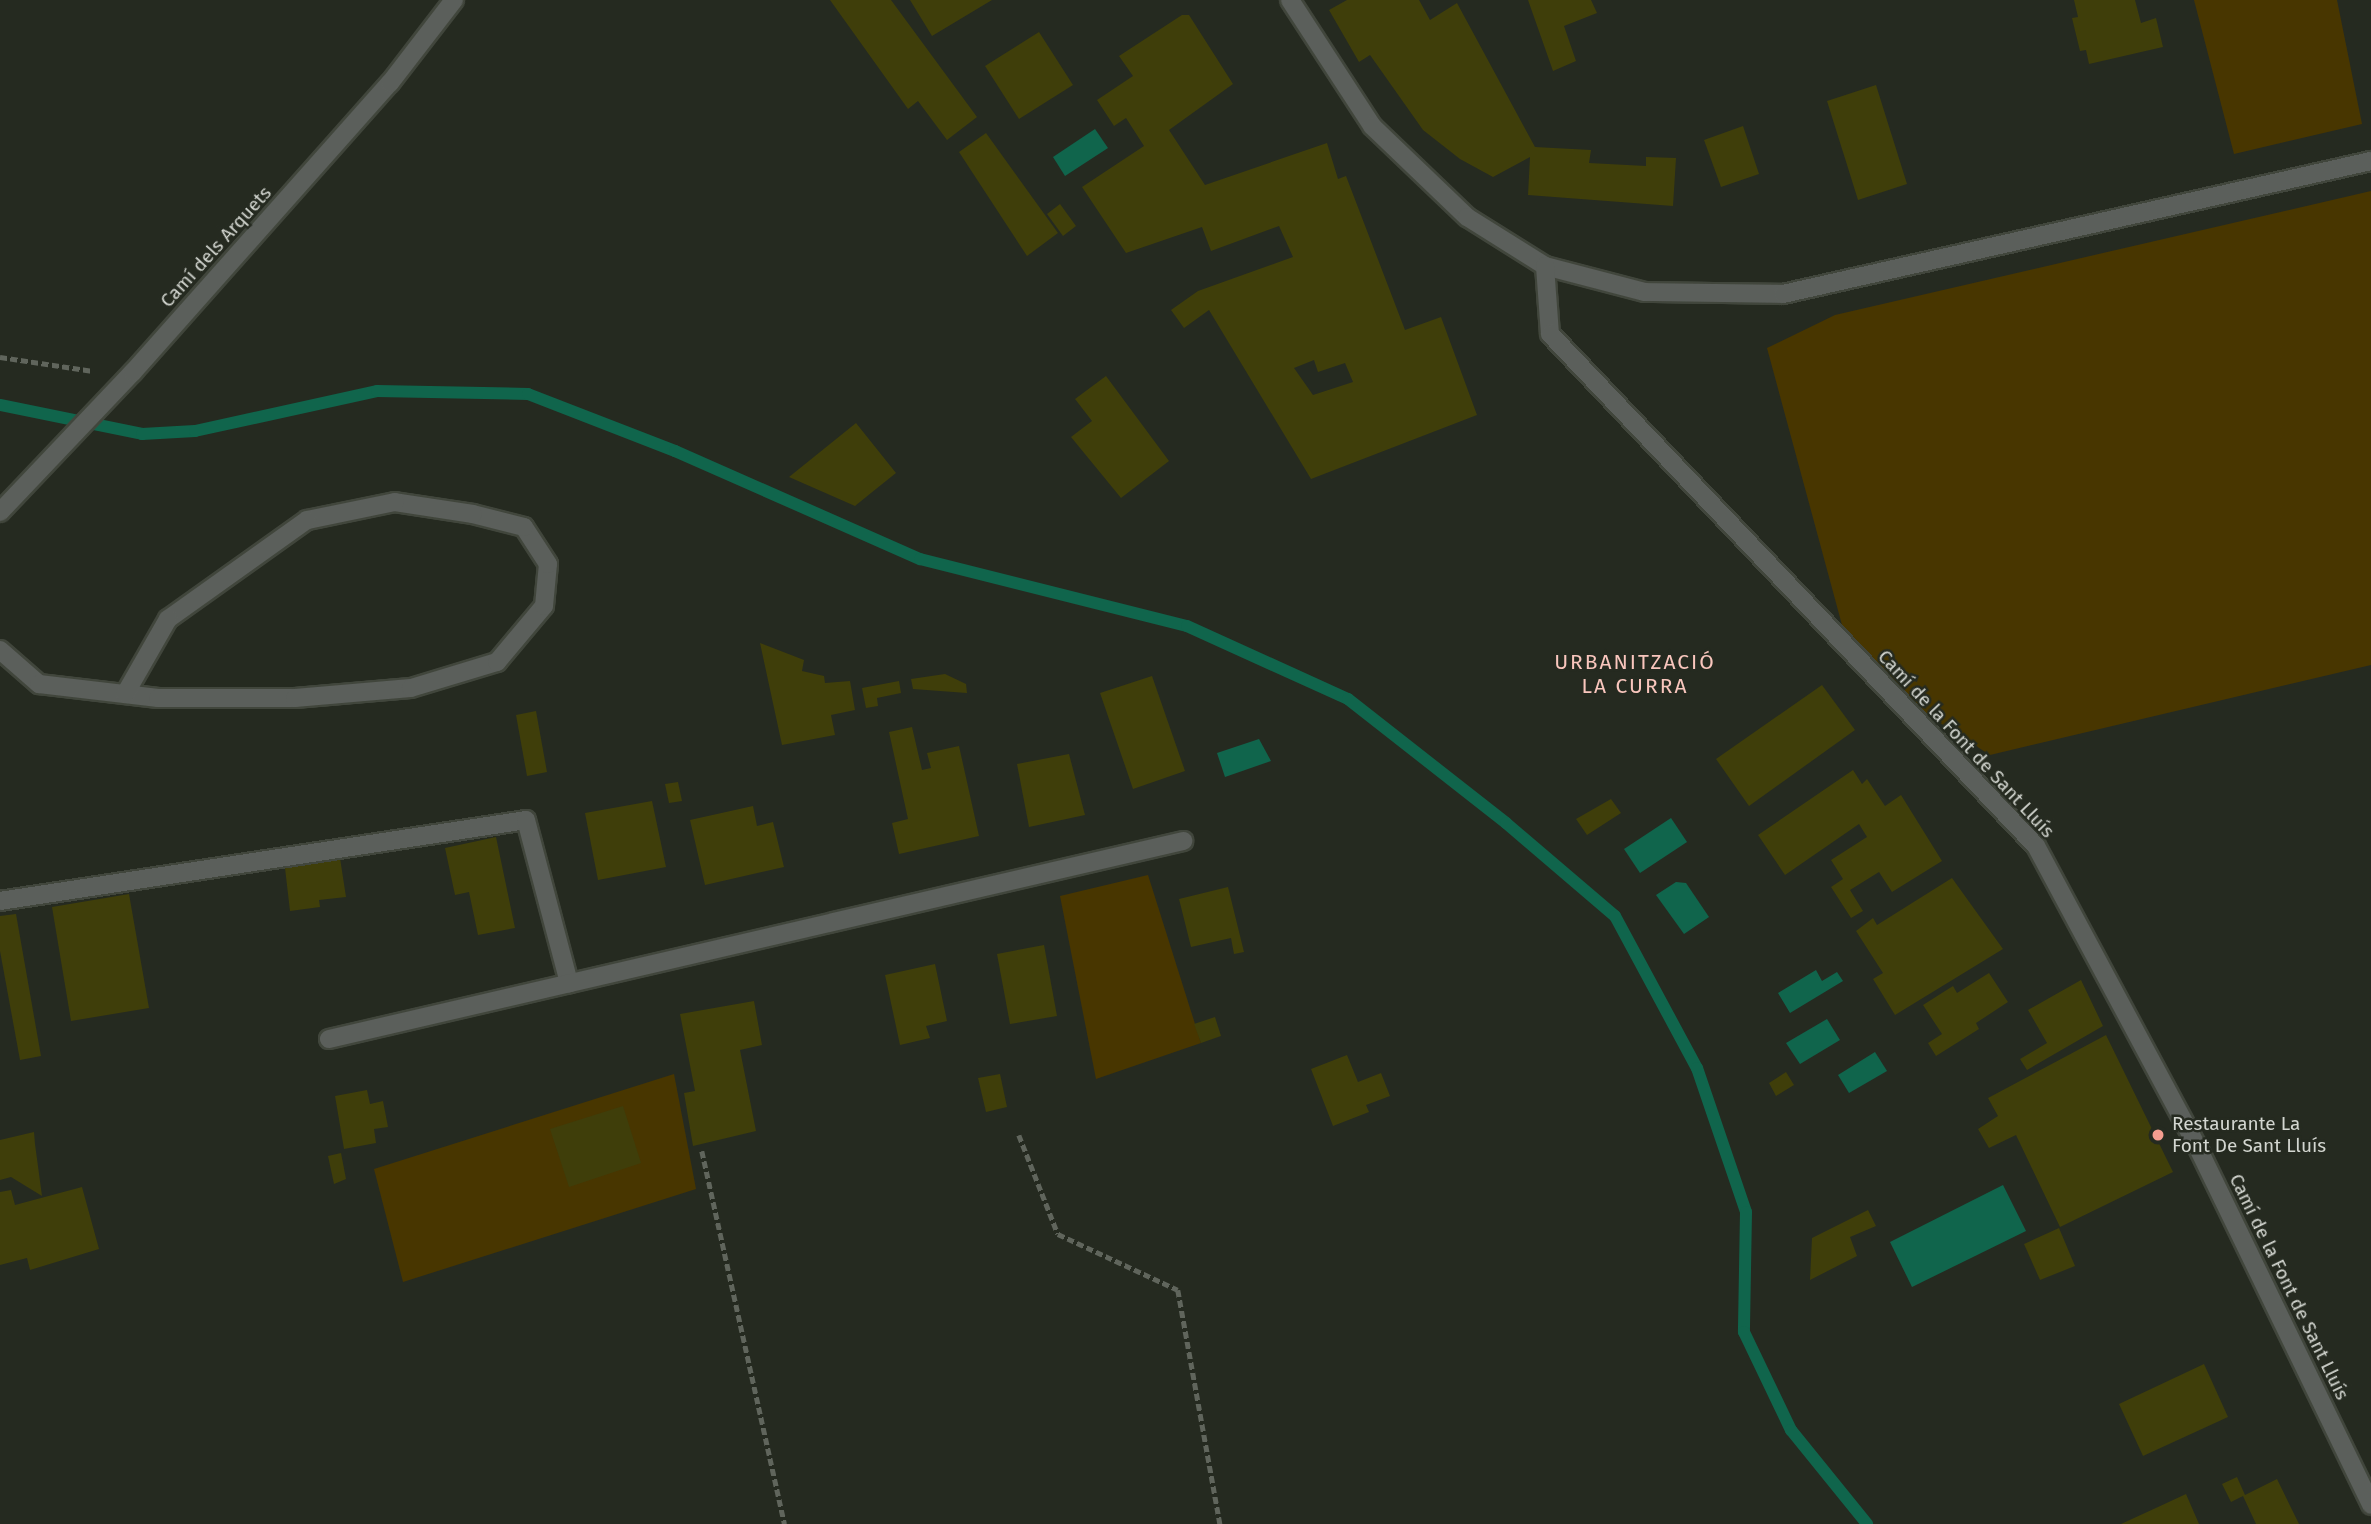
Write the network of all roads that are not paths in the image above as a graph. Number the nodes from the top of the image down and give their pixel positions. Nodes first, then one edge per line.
1 (454, 0) edge
2 (1290, 0) edge
3 (2371, 162) edge
4 (1545, 266) junction
5 (0, 512) edge
6 (0, 650) edge
7 (125, 694) junction
8 (1183, 841) dead end
9 (0, 901) edge
10 (569, 983) junction
11 (329, 1039) dead end
12 (2371, 1505) edge

1 - 5 street, Camí dels Arquets
2 - 4 street
3 - 4 street
4 - 12 street, Camí de la Font de Sant Lluís
6 - 7 street
7 - 7 street
8 - 10 street
9 - 10 street
10 - 11 street

